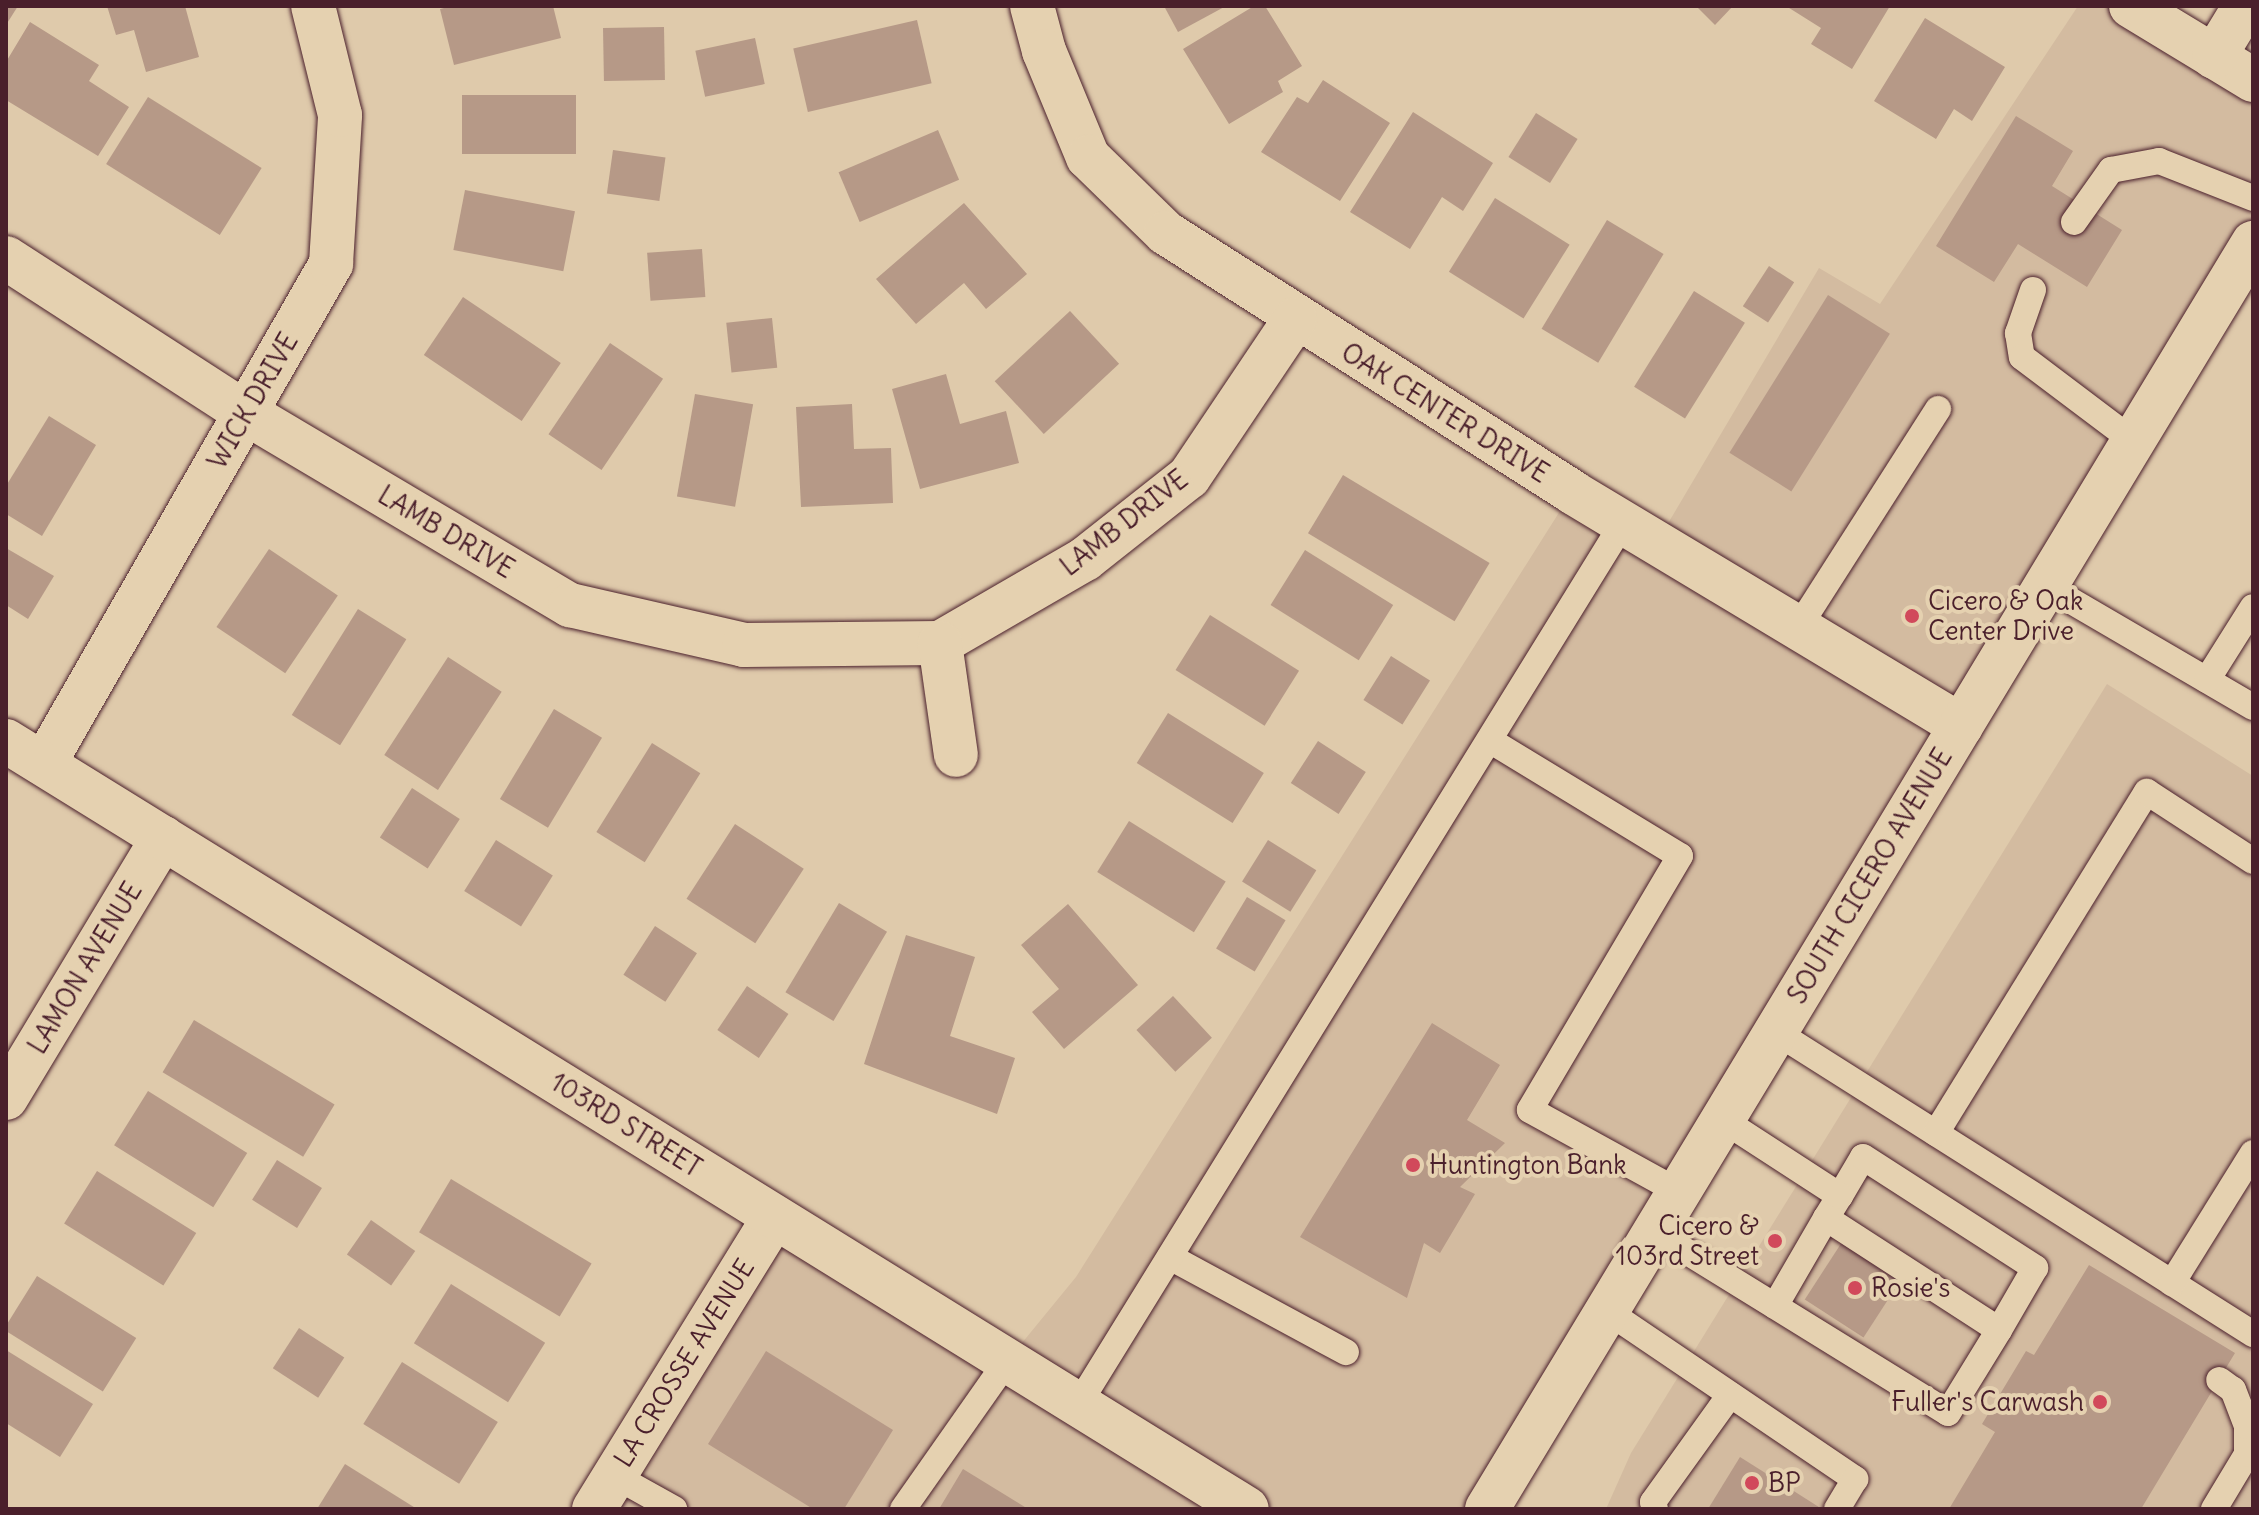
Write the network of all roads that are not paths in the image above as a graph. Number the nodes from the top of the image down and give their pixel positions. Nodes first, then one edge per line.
1 (313, 6) edge
2 (1032, 6) edge
3 (2131, 6) edge
4 (2245, 6) edge
5 (2214, 57) junction
6 (2253, 80) edge
7 (2253, 198) edge
8 (2074, 222) dead end
9 (2253, 243) edge
10 (6, 258) edge
11 (2033, 290) dead end
12 (1295, 319) junction
13 (1938, 409) dead end
14 (246, 413) junction
15 (2132, 440) junction
16 (1623, 523) junction
17 (2044, 585) junction
18 (2253, 607) edge
19 (1798, 628) junction
20 (940, 643) junction
21 (2207, 680) junction
22 (2253, 707) edge
23 (1961, 726) junction
24 (6, 741) edge
25 (1491, 741) junction
26 (956, 755) dead end
27 (44, 764) junction
28 (163, 838) junction
29 (2253, 861) edge
30 (1776, 1032) junction
31 (6, 1098) edge
32 (1723, 1120) junction
33 (1936, 1133) junction
34 (2253, 1153) edge
35 (1679, 1192) junction
36 (1833, 1207) junction
37 (774, 1217) junction
38 (1655, 1232) junction
39 (1170, 1257) junction
40 (2172, 1283) junction
41 (1775, 1306) junction
42 (1607, 1311) junction
43 (1999, 1330) junction
44 (2253, 1334) edge
45 (1346, 1352) dead end
46 (1007, 1361) junction
47 (2219, 1380) dead end
48 (1730, 1395) junction
49 (1078, 1405) junction
50 (604, 1492) edge
51 (1233, 1505) edge
52 (674, 1509) edge
53 (903, 1509) edge
54 (1487, 1509) edge
55 (1655, 1509) edge
56 (1837, 1509) edge
57 (2214, 1509) edge

1 - 14 street, WICK DRIVE
2 - 12 street, OAK CENTER DRIVE
3 - 5 street
4 - 5 street
5 - 6 street
7 - 8 lane
9 - 15 street, SOUTH CICERO AVENUE
10 - 14 street, LAMB DRIVE
11 - 15 lane
12 - 16 street, OAK CENTER DRIVE
12 - 20 street, LAMB DRIVE
13 - 19 lane
14 - 20 street, LAMB DRIVE
14 - 27 street, WICK DRIVE
15 - 17 street, SOUTH CICERO AVENUE
16 - 19 street, OAK CENTER DRIVE
16 - 25 lane
17 - 21 lane
17 - 23 street, SOUTH CICERO AVENUE
18 - 21 lane
19 - 23 street, OAK CENTER DRIVE
20 - 26 street
21 - 22 lane
23 - 30 street, SOUTH CICERO AVENUE
24 - 27 street, 103RD STREET
25 - 35 lane
25 - 39 lane
27 - 28 street, 103RD STREET
28 - 31 street, LAMON AVENUE
28 - 37 street, 103RD STREET
29 - 33 lane
30 - 32 street, SOUTH CICERO AVENUE
30 - 33 lane
32 - 35 street, SOUTH CICERO AVENUE
32 - 36 lane
33 - 40 lane
34 - 40 lane
35 - 38 street, SOUTH CICERO AVENUE
36 - 41 lane
36 - 43 lane
36 - 43 lane
37 - 46 street, 103RD STREET
37 - 50 street, LA CROSSE AVENUE
38 - 41 lane
38 - 42 street, SOUTH CICERO AVENUE
39 - 45 lane
39 - 49 lane
40 - 44 lane
41 - 43 lane
42 - 48 lane
42 - 54 street, SOUTH CICERO AVENUE
46 - 49 street, 103RD STREET
46 - 53 lane
47 - 57 lane
48 - 55 lane
48 - 56 lane
49 - 51 street, 103RD STREET
50 - 52 lane

